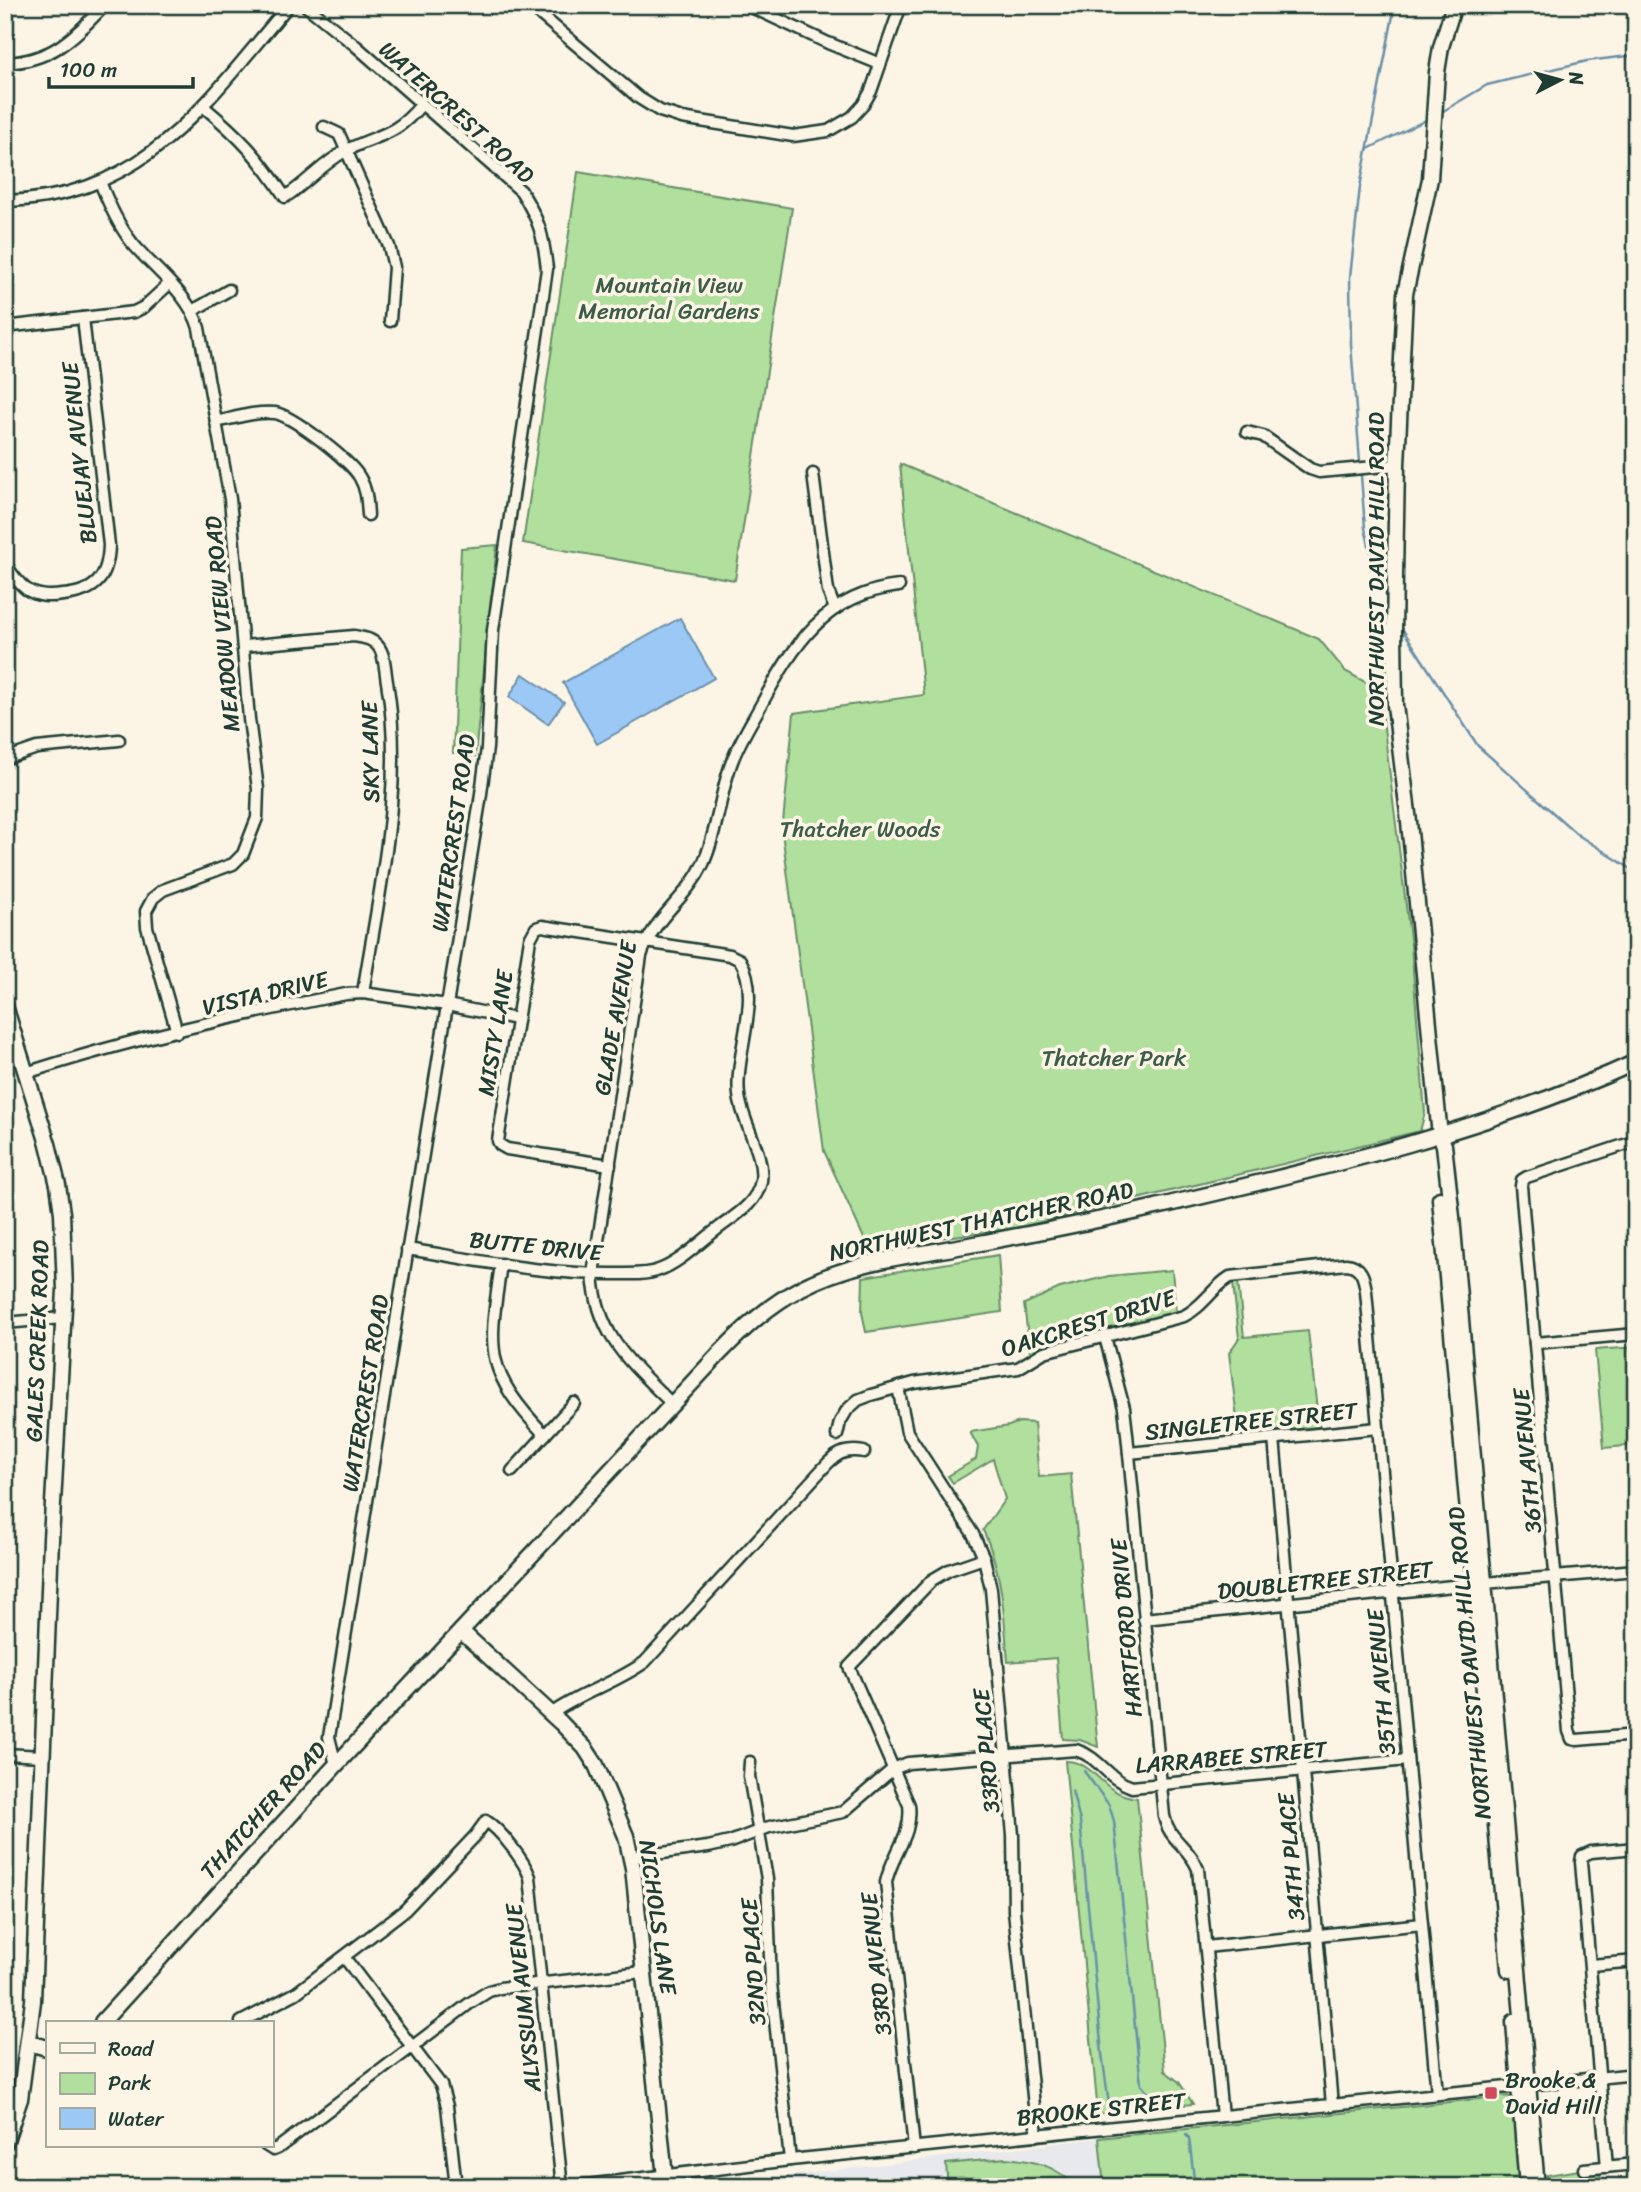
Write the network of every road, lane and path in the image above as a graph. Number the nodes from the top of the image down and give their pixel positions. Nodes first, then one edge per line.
1 (105, 5) edge
2 (289, 5) edge
3 (305, 5) edge
4 (529, 5) edge
5 (747, 5) edge
6 (901, 5) edge
7 (1454, 5) edge
8 (5, 63) edge
9 (880, 64) junction
10 (421, 105) junction
11 (203, 106) junction
12 (324, 127) dead end
13 (348, 150) junction
14 (100, 182) junction
15 (5, 201) edge
16 (169, 284) junction
17 (229, 290) dead end
18 (194, 310) junction
19 (83, 318) junction
20 (390, 321) dead end
21 (5, 327) edge
22 (216, 422) junction
23 (1247, 432) dead end
24 (1397, 465) junction
25 (813, 474) dead end
26 (368, 515) dead end
27 (5, 563) edge
28 (900, 586) dead end
29 (835, 609) junction
30 (244, 646) junction
31 (119, 740) dead end
32 (5, 759) edge
33 (646, 942) junction
34 (363, 993) junction
35 (446, 1005) junction
36 (5, 1006) edge
37 (516, 1019) junction
38 (177, 1032) junction
39 (1636, 1062) edge
40 (26, 1073) junction
41 (1440, 1136) junction
42 (1635, 1143) edge
43 (610, 1165) junction
44 (407, 1249) junction
45 (501, 1264) junction
46 (1359, 1269) joint
47 (593, 1274) junction
48 (63, 1318) junction
49 (5, 1322) edge
50 (1636, 1334) edge
51 (1105, 1337) junction
52 (1535, 1343) junction
53 (898, 1387) junction
54 (575, 1404) dead end
55 (673, 1404) junction
56 (1378, 1428) junction
57 (545, 1435) junction
58 (837, 1435) dead end
59 (1274, 1438) junction
60 (864, 1452) dead end
61 (1129, 1453) junction
62 (512, 1471) dead end
63 (984, 1558) junction
64 (1636, 1570) edge
65 (1556, 1576) junction
66 (1480, 1583) junction
67 (1393, 1592) junction
68 (1288, 1603) junction
69 (1144, 1619) junction
70 (461, 1631) junction
71 (551, 1714) junction
72 (1636, 1735) edge
73 (5, 1754) edge
74 (1006, 1755) junction
75 (43, 1756) junction
76 (1407, 1760) junction
77 (750, 1762) dead end
78 (336, 1765) junction
79 (893, 1769) junction
80 (1303, 1770) junction
81 (1160, 1786) junction
82 (760, 1830) junction
83 (1636, 1848) edge
84 (632, 1857) junction
85 (1422, 1924) junction
86 (1318, 1936) junction
87 (1206, 1947) junction
88 (344, 1957) junction
89 (1636, 1961) edge
90 (1591, 1965) junction
91 (643, 1972) junction
92 (540, 1983) junction
93 (103, 2021) edge
94 (243, 2021) edge
95 (29, 2043) junction
96 (412, 2047) junction
97 (46, 2048) edge
98 (1636, 2074) edge
99 (1600, 2077) junction
100 (1524, 2085) junction
101 (1437, 2094) junction
102 (1332, 2105) junction
103 (1222, 2116) junction
104 (1037, 2135) junction
105 (5, 2143) edge
106 (269, 2147) edge
107 (914, 2148) junction
108 (790, 2160) junction
109 (1635, 2164) edge
110 (1607, 2166) junction
111 (1584, 2169) dead end
112 (665, 2180) edge
113 (456, 2187) edge
114 (562, 2187) edge
115 (570, 2187) edge
116 (1527, 2187) edge
117 (1537, 2187) edge

1 - 8 street
2 - 11 street
3 - 10 street, WATERCREST ROAD
4 - 9 street
5 - 9 street
6 - 9 street
7 - 24 street, NORTHWEST DAVID HILL ROAD
10 - 13 street
10 - 35 street, WATERCREST ROAD
11 - 13 street
11 - 14 street
12 - 13 street
13 - 20 street
14 - 15 street
14 - 16 street
16 - 18 street
16 - 19 street
17 - 18 street
18 - 22 street, MEADOW VIEW ROAD
19 - 21 street
19 - 27 street, BLUEJAY AVENUE
22 - 26 street
22 - 30 street, MEADOW VIEW ROAD
23 - 24 street
24 - 41 street, NORTHWEST DAVID HILL ROAD
25 - 29 street
28 - 29 street, GLADE AVENUE
29 - 33 street, GLADE AVENUE
30 - 34 street, SKY LANE
30 - 38 street, MEADOW VIEW ROAD
31 - 32 street
33 - 37 street, MISTY LANE
33 - 43 street, GLADE AVENUE
33 - 47 street, BUTTE DRIVE
34 - 35 street, VISTA DRIVE
34 - 38 street, VISTA DRIVE
35 - 37 street, VISTA DRIVE
35 - 44 street, WATERCREST ROAD
36 - 40 street, GALES CREEK ROAD
37 - 43 street, MISTY LANE
38 - 40 street, VISTA DRIVE
39 - 41 street, NORTHWEST THATCHER ROAD
40 - 48 street, GALES CREEK ROAD
41 - 55 street, NORTHWEST THATCHER ROAD
41 - 66 street, NORTHWEST DAVID HILL ROAD
42 - 52 street, 36TH AVENUE
43 - 47 street, GLADE AVENUE
44 - 45 street, BUTTE DRIVE
44 - 78 street, WATERCREST ROAD
45 - 47 street, BUTTE DRIVE
45 - 57 street
46 - 51 street, OAKCREST DRIVE
46 - 56 street, 35TH AVENUE
47 - 55 street, GLADE AVENUE
48 - 49 street
48 - 75 street, GALES CREEK ROAD
50 - 52 street
51 - 53 street, OAKCREST DRIVE
51 - 61 street, HARTFORD DRIVE
52 - 65 street, 36TH AVENUE
53 - 58 street, OAKCREST DRIVE
53 - 63 street, 33RD PLACE
54 - 57 street
55 - 70 street, NORTHWEST THATCHER ROAD
56 - 59 street, SINGLETREE STREET
56 - 67 street, 35TH AVENUE
57 - 62 street
59 - 61 street, SINGLETREE STREET
59 - 68 street, 34TH PLACE
60 - 71 street
61 - 69 street, HARTFORD DRIVE
63 - 74 street, 33RD PLACE
63 - 79 street, 33RD AVENUE
64 - 65 street, DOUBLETREE STREET
65 - 66 street, DOUBLETREE STREET
65 - 72 street, 36TH AVENUE
66 - 67 street, DOUBLETREE STREET
66 - 100 street, NORTHWEST DAVID HILL ROAD
67 - 68 street, DOUBLETREE STREET
67 - 76 street, 35TH AVENUE
68 - 69 street, DOUBLETREE STREET
68 - 80 street, 34TH PLACE
69 - 81 street, HARTFORD DRIVE
70 - 71 street, NICHOLS LANE
70 - 78 street, THATCHER ROAD
71 - 84 street, NICHOLS LANE
73 - 75 street
74 - 79 street, LARRABEE STREET
74 - 81 street, LARRABEE STREET
74 - 104 street, 33RD PLACE
75 - 95 street, GALES CREEK ROAD
76 - 80 street, LARRABEE STREET
76 - 85 street, 35TH AVENUE
77 - 82 street, 32ND PLACE
78 - 93 street, THATCHER ROAD
79 - 82 street, LARRABEE STREET
79 - 107 street, 33RD AVENUE
80 - 81 street, LARRABEE STREET
80 - 86 street, 34TH PLACE
81 - 87 street, HARTFORD DRIVE
82 - 84 street, LARRABEE STREET
82 - 108 street, 32ND PLACE
83 - 90 street
84 - 91 street, NICHOLS LANE
85 - 86 street
85 - 101 street, 35TH AVENUE
86 - 87 street
86 - 102 street, 34TH PLACE
87 - 103 street, HARTFORD DRIVE
88 - 92 street, ALYSSUM AVENUE
88 - 94 street
88 - 96 street
89 - 90 street
90 - 99 street
91 - 92 street
91 - 112 street, NICHOLS LANE
92 - 96 street
92 - 114 street, ALYSSUM AVENUE
95 - 97 street
95 - 105 street, GALES CREEK ROAD
96 - 106 street
96 - 113 street
98 - 99 street, BROOKE STREET
99 - 100 street, BROOKE STREET
99 - 110 street
100 - 101 street, BROOKE STREET
100 - 116 street, NORTHWEST DAVID HILL ROAD
100 - 117 street, NORTHWEST DAVID HILL ROAD
101 - 102 street, BROOKE STREET
102 - 103 street, BROOKE STREET
103 - 104 street, BROOKE STREET
104 - 107 street, BROOKE STREET
107 - 108 street, BROOKE STREET
108 - 112 street, BROOKE STREET
109 - 110 street
110 - 111 street
112 - 115 street, BROOKE STREET

